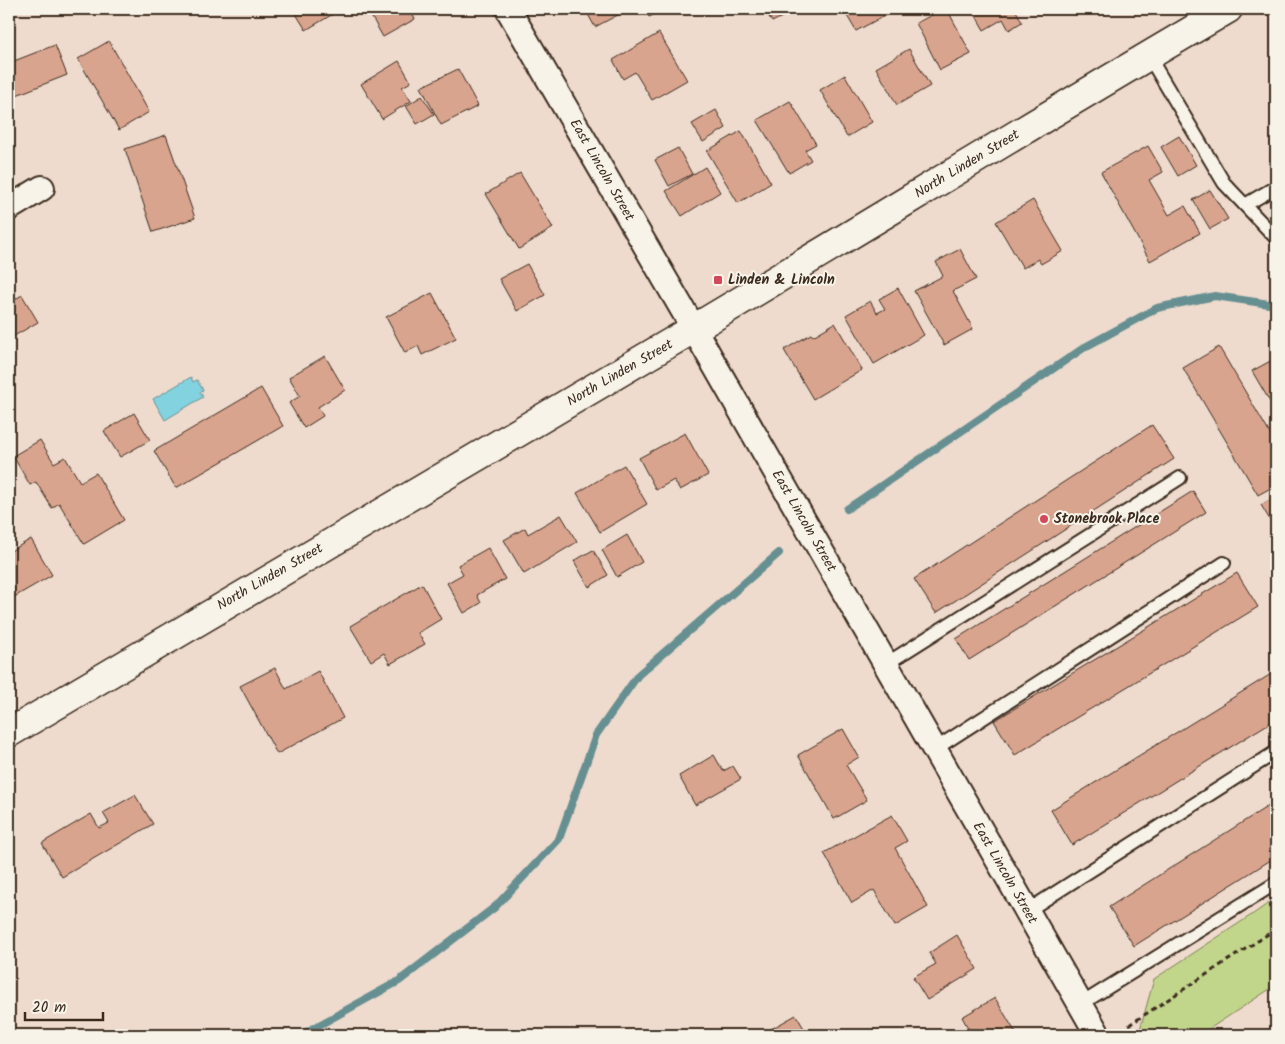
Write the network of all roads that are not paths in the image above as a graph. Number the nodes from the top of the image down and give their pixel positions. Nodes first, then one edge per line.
1 (508, 9) edge
2 (1228, 9) edge
3 (1148, 55) junction
4 (42, 188) dead end
5 (1276, 188) edge
6 (1245, 205) junction
7 (9, 208) edge
8 (1276, 238) edge
9 (694, 329) junction
10 (1180, 478) dead end
11 (1224, 563) dead end
12 (886, 664) junction
13 (9, 733) edge
14 (935, 749) junction
15 (1276, 752) edge
16 (1276, 883) edge
17 (1027, 911) junction
18 (1081, 1004) junction
19 (1108, 1035) edge

1 - 9 street, East Lincoln Street
2 - 3 main road, North Linden Street
3 - 6 lane
3 - 9 main road, North Linden Street
4 - 7 street
5 - 6 lane
6 - 8 lane
9 - 12 street, East Lincoln Street
9 - 13 main road, North Linden Street
10 - 12 lane
11 - 14 lane
12 - 14 street, East Lincoln Street
14 - 17 street, East Lincoln Street
15 - 17 lane
16 - 18 lane
17 - 18 street, East Lincoln Street
18 - 19 street, East Lincoln Street

